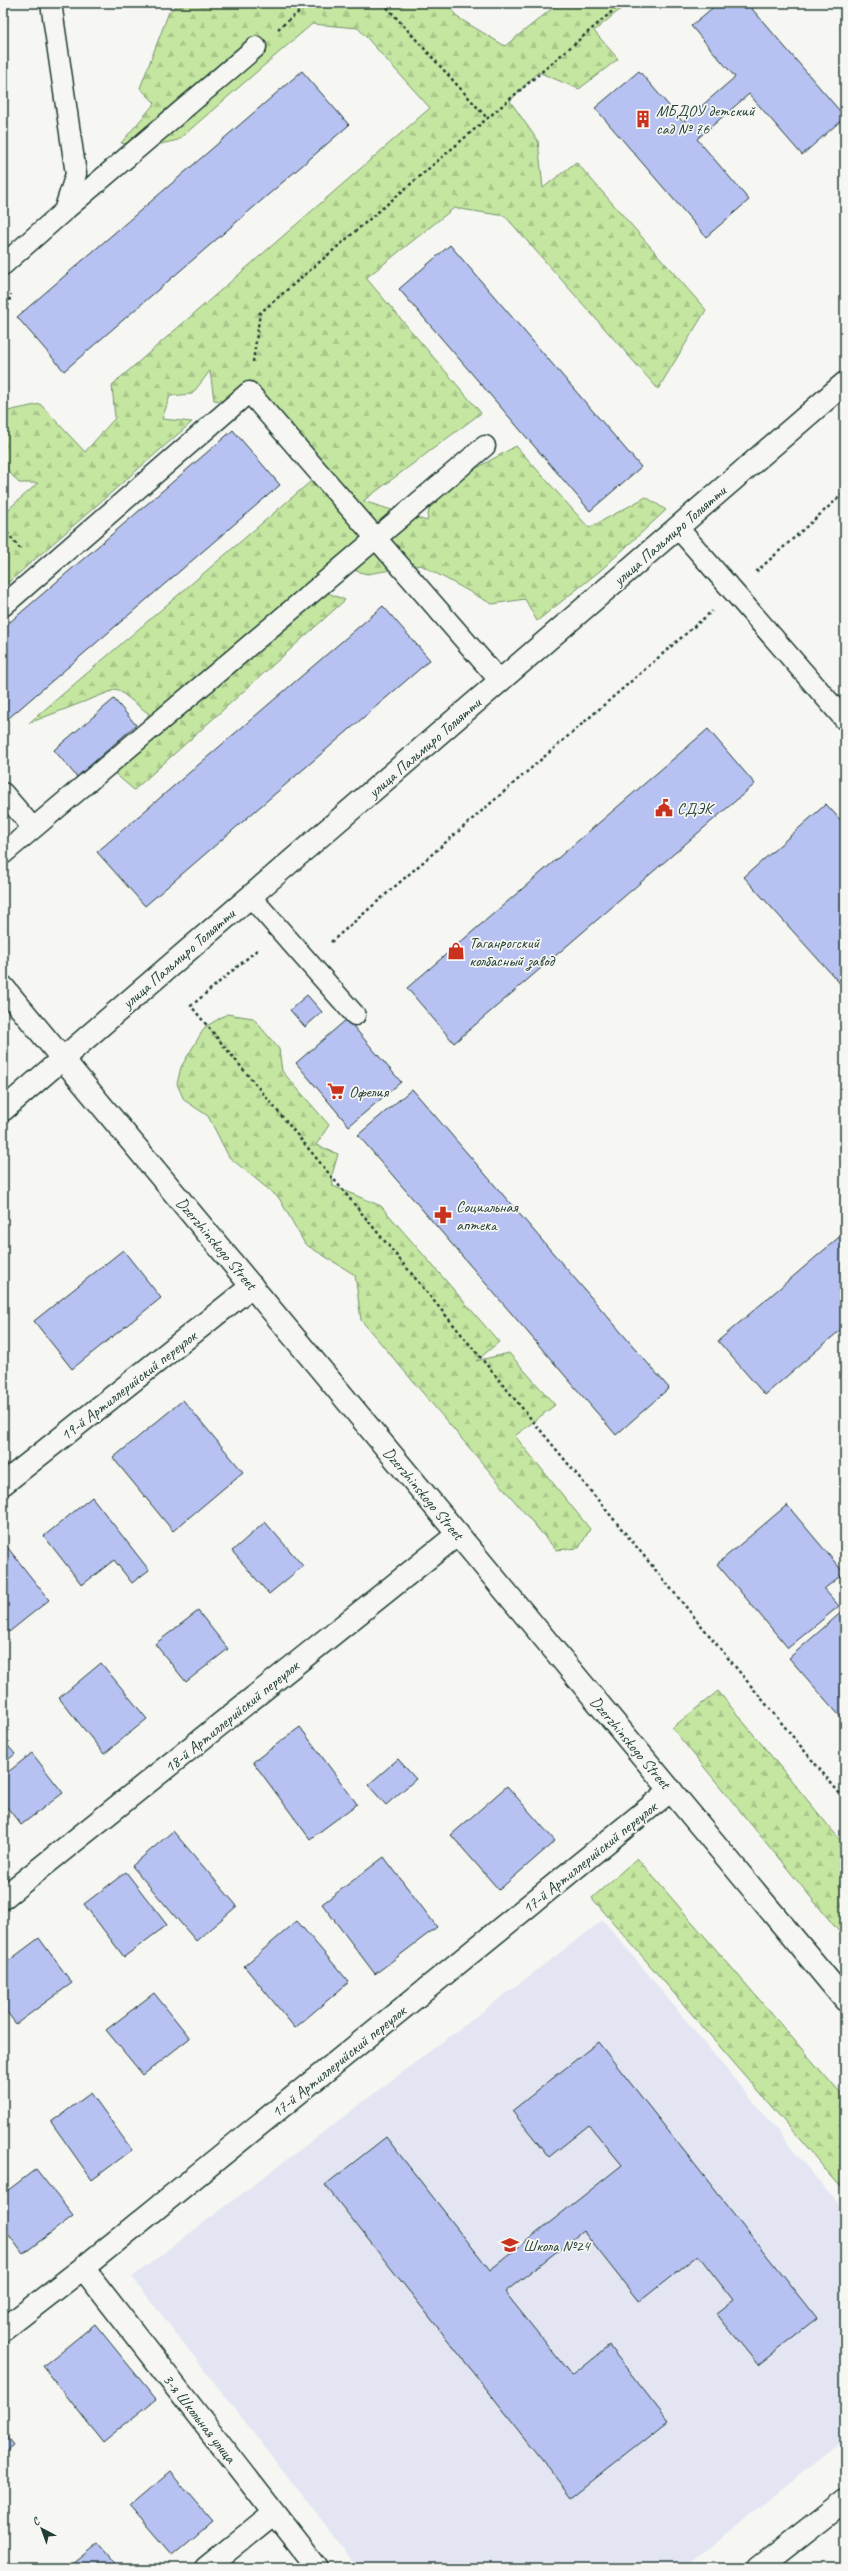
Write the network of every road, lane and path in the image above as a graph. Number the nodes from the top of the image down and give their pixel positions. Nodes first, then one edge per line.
1 (51, 3) edge
2 (310, 3) edge
3 (383, 3) edge
4 (622, 3) edge
5 (256, 47) joint
6 (487, 118) junction
7 (64, 211) junction
8 (3, 265) edge
9 (845, 384) edge
10 (249, 392) junction
11 (484, 446) dead end
12 (845, 492) edge
13 (678, 528) junction
14 (376, 538) junction
15 (732, 593) junction
16 (3, 606) edge
17 (500, 681) junction
18 (845, 720) edge
19 (3, 793) edge
20 (33, 828) junction
21 (3, 854) edge
22 (250, 896) junction
23 (282, 932) junction
24 (304, 958) junction
25 (3, 987) edge
26 (355, 1016) dead end
27 (63, 1058) junction
28 (3, 1110) edge
29 (252, 1286) junction
30 (3, 1484) edge
31 (458, 1534) junction
32 (671, 1790) junction
33 (845, 1800) edge
34 (3, 1898) edge
35 (845, 2000) edge
36 (83, 2268) junction
37 (3, 2330) edge
38 (845, 2500) edge
39 (274, 2513) junction
40 (206, 2568) edge
41 (317, 2568) edge
42 (759, 2568) edge

1 - 7 lane
2 - 5 path
3 - 6 path
4 - 6 path
5 - 7 lane
6 - 10 path
7 - 8 lane
9 - 13 street, улица Пальмиро Тольятти
10 - 14 lane
10 - 16 lane
11 - 14 lane
12 - 15 path
13 - 15 lane
13 - 17 street, улица Пальмиро Тольятти
14 - 17 lane
14 - 20 lane
15 - 18 lane
15 - 24 path
17 - 22 street, улица Пальмиро Тольятти
19 - 20 lane
20 - 21 lane
22 - 23 lane
22 - 27 street, улица Пальмиро Тольятти
23 - 24 lane
23 - 33 path
24 - 26 lane
25 - 27 street, Dzerzhinskogo Street
27 - 28 street, улица Пальмиро Тольятти
27 - 29 street, Dzerzhinskogo Street
29 - 30 street, 19-й Артиллерийский переулок
29 - 31 street, Dzerzhinskogo Street
31 - 32 street, Dzerzhinskogo Street
31 - 34 street, 18-й Артиллерийский переулок
32 - 35 street, Dzerzhinskogo Street
32 - 36 street, 17-й Артиллерийский переулок
36 - 37 street, 17-й Артиллерийский переулок
36 - 39 street, 3-я Школьная улица
38 - 42 street
39 - 40 street
39 - 41 street, 3-я Школьная улица

